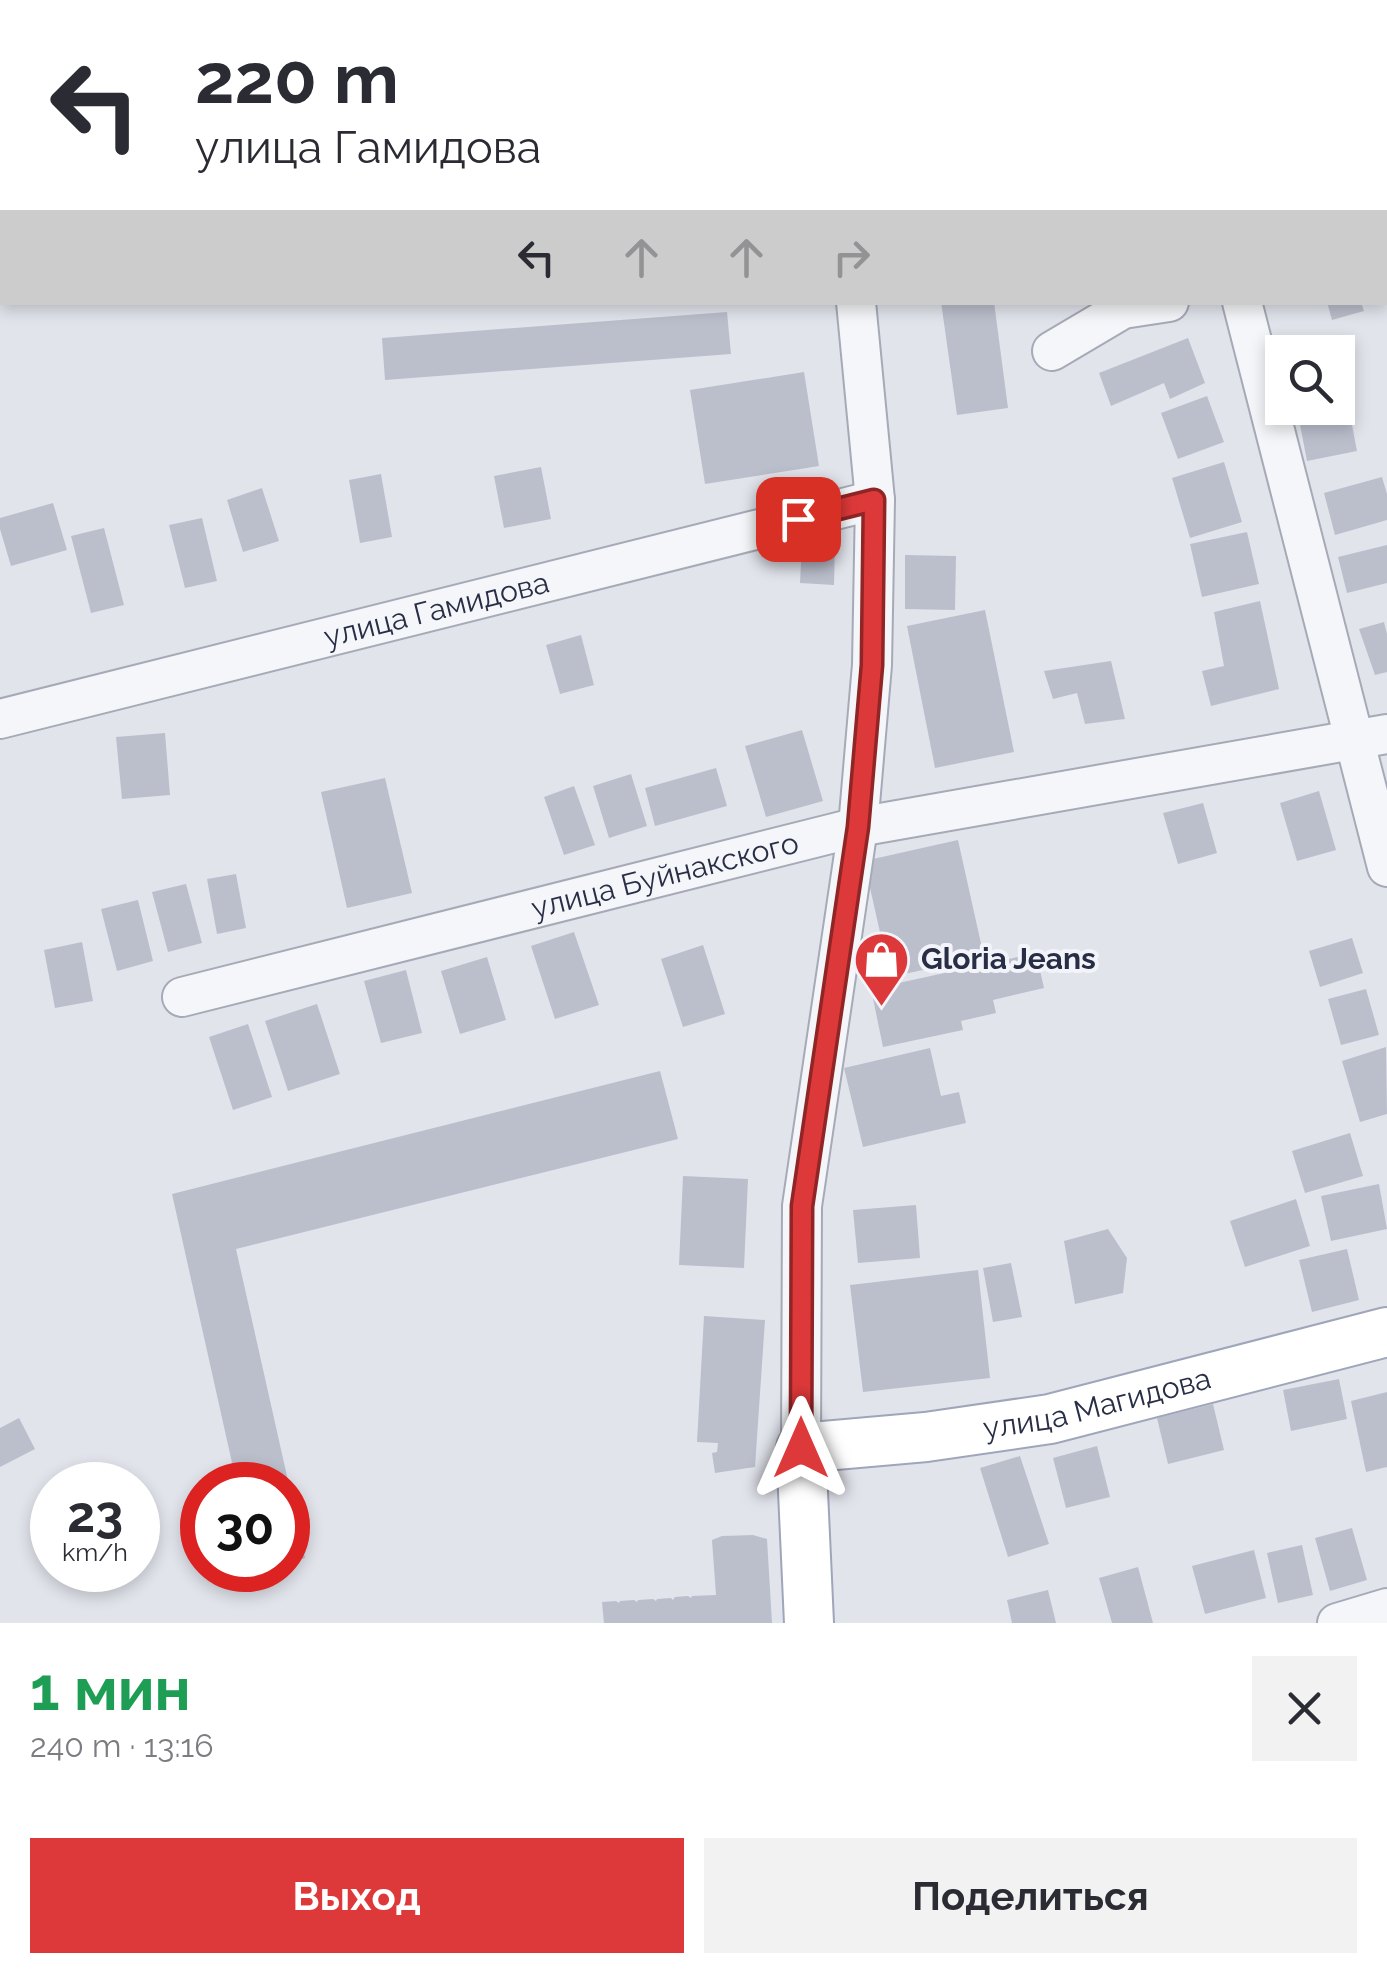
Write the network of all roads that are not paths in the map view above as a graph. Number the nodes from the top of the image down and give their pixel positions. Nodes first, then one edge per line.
1 (856, 305) edge
2 (1149, 305) edge
3 (1243, 305) edge
4 (1052, 351) dead end
5 (874, 500) junction
6 (0, 718) edge
7 (1371, 737) edge
8 (858, 827) junction
9 (1387, 867) edge
10 (182, 998) dead end
11 (1387, 1332) edge
12 (801, 1448) junction
13 (1387, 1608) edge
14 (809, 1623) edge
15 (1337, 1623) edge

1 - 5 street
2 - 4 street
3 - 7 street
5 - 6 street, улица Гамидова
5 - 8 street
7 - 8 street, улица Буйнакского
7 - 9 street
8 - 10 street, улица Буйнакского
8 - 12 street
11 - 12 main road, улица Магидова
12 - 14 main road
13 - 15 street

